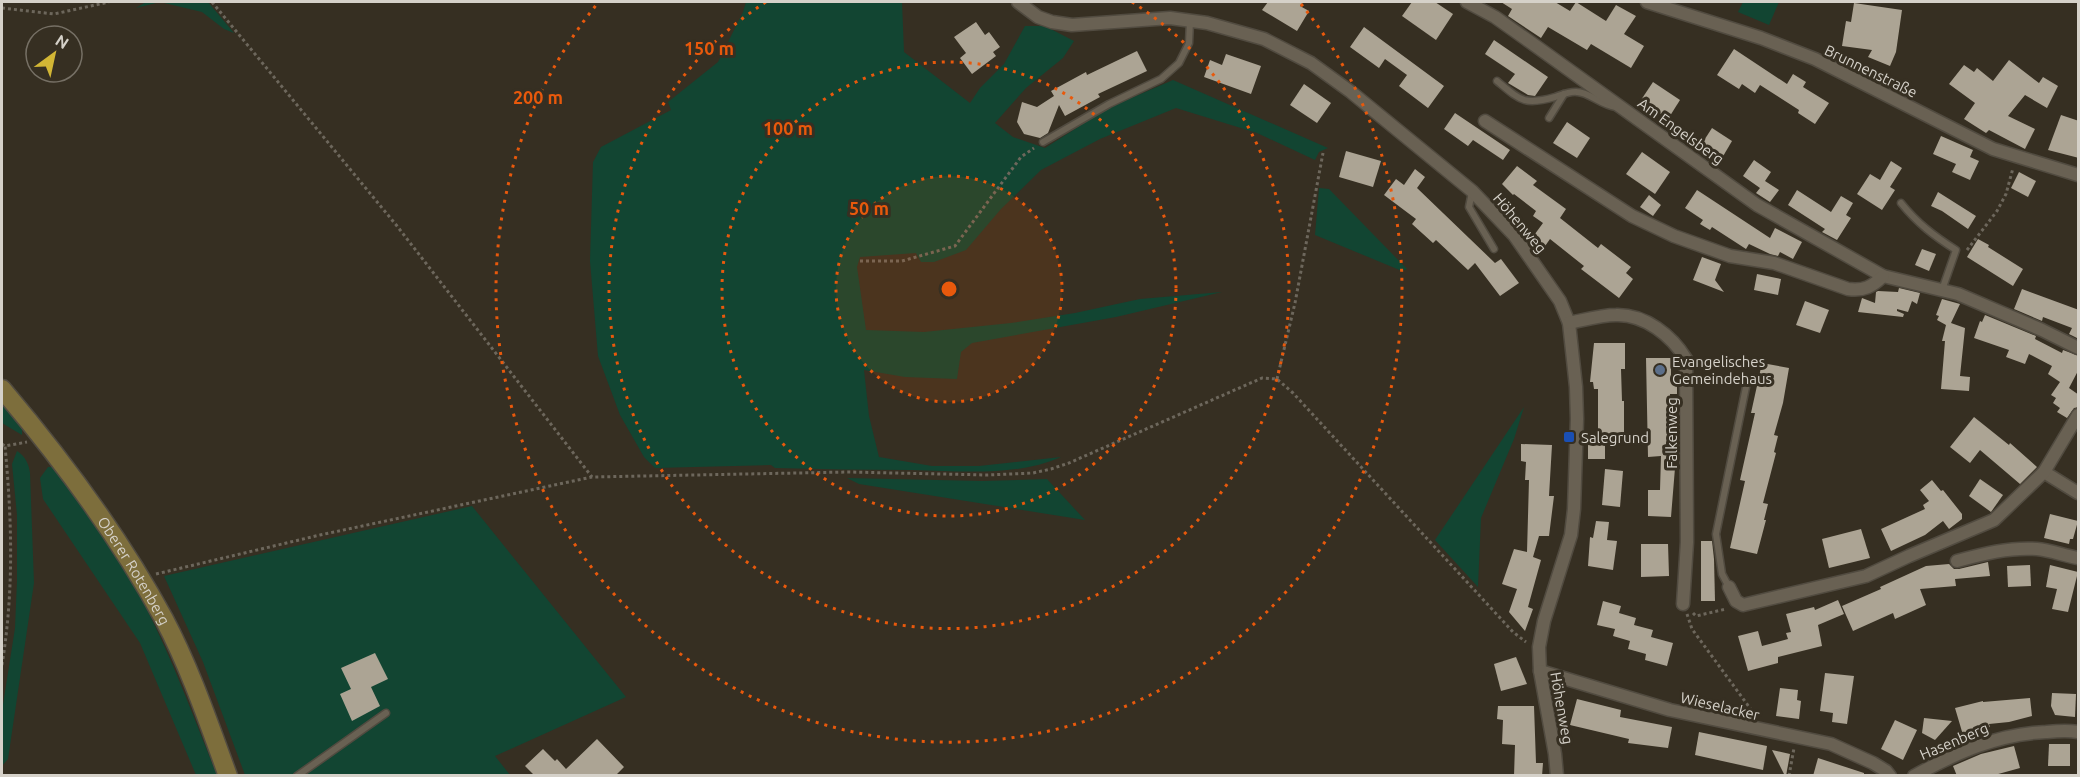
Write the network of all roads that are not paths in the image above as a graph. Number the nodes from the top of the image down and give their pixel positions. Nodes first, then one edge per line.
1 (1018, 2) edge
2 (1467, 2) edge
3 (1647, 2) edge
4 (1190, 21) junction
5 (1497, 81) dead end
6 (1565, 94) junction
7 (1622, 108) junction
8 (1549, 118) dead end
9 (1485, 121) dead end
10 (1043, 142) road end
11 (2079, 175) edge
12 (1472, 191) junction
13 (1901, 203) dead end
14 (1494, 249) dead end
15 (1883, 276) junction
16 (1942, 290) junction
17 (1569, 323) junction
18 (2079, 348) edge
19 (1746, 387) dead end
20 (2, 389) edge
21 (2079, 415) edge
22 (2044, 472) junction
23 (2079, 493) edge
24 (2079, 558) edge
25 (1957, 561) dead end
26 (1729, 587) joint
27 (1683, 604) road end
28 (1540, 671) junction
29 (386, 713) dead end
30 (2079, 732) edge
31 (228, 776) edge
32 (297, 776) edge
33 (1557, 776) edge
34 (1890, 776) edge
35 (1914, 776) edge

1 - 4 street, Höhenweg
2 - 7 street, Am Engelsberg
3 - 11 street, Brunnenstraße
4 - 10 lane
4 - 12 street, Höhenweg
5 - 6 lane
6 - 7 lane
6 - 8 lane
7 - 15 street, Am Engelsberg
9 - 15 street
12 - 14 lane
12 - 17 street, Höhenweg
13 - 16 lane
15 - 16 street, Am Engelsberg
16 - 18 street, Am Engelsberg
17 - 27 street, Falkenweg
17 - 28 street, Höhenweg
19 - 26 lane
20 - 31 street, Oberer Rotenberg
21 - 22 street
22 - 23 street
22 - 26 street
24 - 25 street
28 - 33 street, Höhenweg
28 - 34 street, Wieselacker
29 - 32 lane
30 - 35 street, Hasenberg

